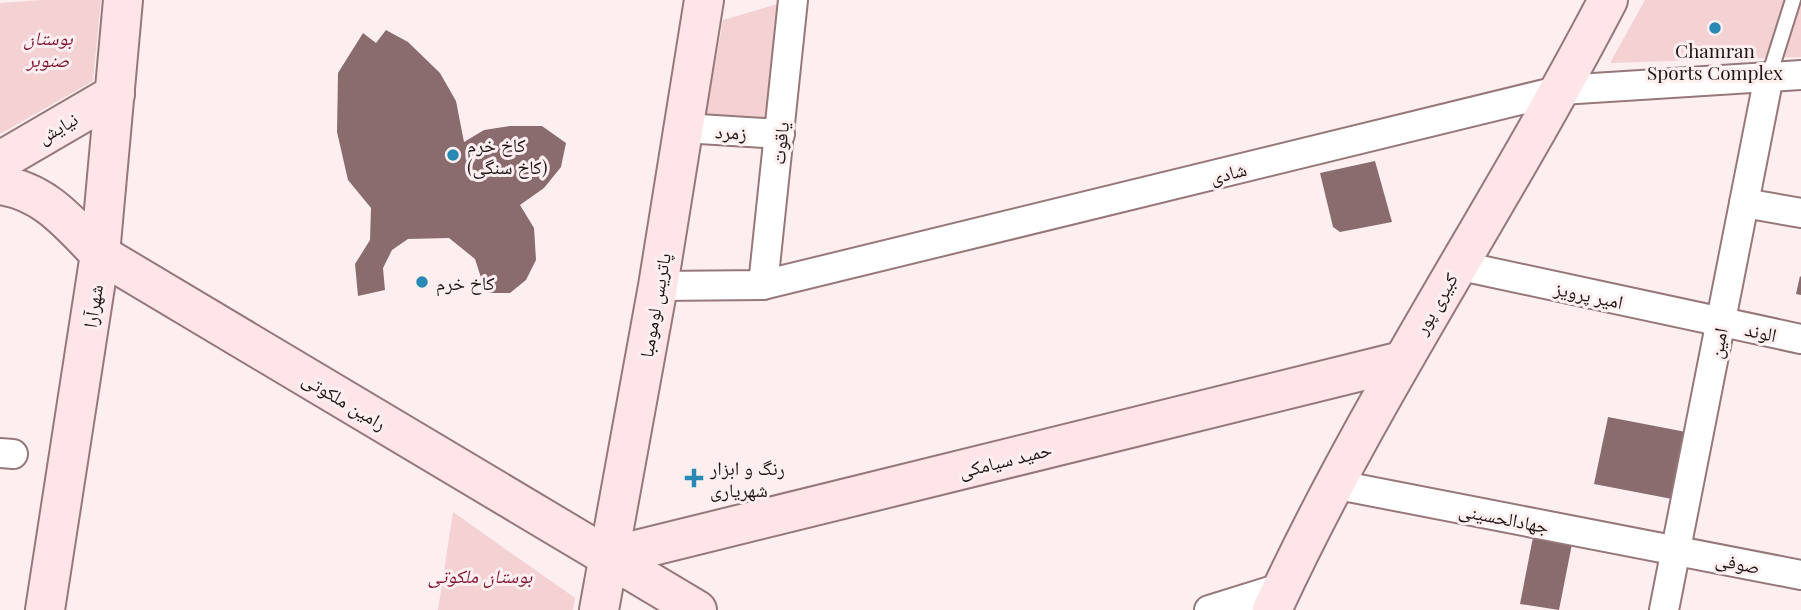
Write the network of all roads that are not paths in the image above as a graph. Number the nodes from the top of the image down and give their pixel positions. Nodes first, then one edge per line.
1 (123, 0) edge
2 (704, 0) edge
3 (793, 0) edge
4 (1608, 0) edge
5 (1793, 0) edge
6 (1801, 75) edge
7 (1769, 76) junction
8 (1561, 90) junction
9 (115, 94) junction
10 (683, 128) junction
11 (780, 134) junction
12 (0, 161) edge
13 (0, 185) edge
14 (1744, 203) junction
15 (1801, 213) edge
16 (100, 254) junction
17 (1457, 265) junction
18 (763, 285) junction
19 (658, 286) junction
20 (1721, 322) junction
21 (1801, 339) edge
22 (1402, 361) junction
23 (1333, 484) junction
24 (1676, 550) junction
25 (608, 557) junction
26 (1801, 575) edge
27 (1277, 598) edge
28 (45, 610) edge
29 (599, 610) edge
30 (697, 610) edge
31 (1209, 610) edge
32 (1664, 610) edge

1 - 9 street, شهرآرا
2 - 10 street, پاتریس لومومبا
3 - 11 street, یاقوت
4 - 8 street, کبیری پور
5 - 7 lane
6 - 7 street, شادی
7 - 8 street, شادی
7 - 14 street, امین
8 - 17 street, کبیری پور
8 - 18 street, شادی
9 - 12 street, نیایش
9 - 16 street, شهرآرا
10 - 11 street, زمرد
10 - 19 street, پاتریس لومومبا
11 - 18 street, یاقوت
13 - 16 street, رامین ملکوتی
14 - 15 street
14 - 20 street, امین
16 - 25 street, رامین ملکوتی
16 - 28 street, شهرآرا
17 - 20 street, امیر پرویز
17 - 22 street, کبیری پور
18 - 19 street, شادی
19 - 25 street, پاتریس لومومبا
20 - 21 street, الوند
20 - 24 street, امین
22 - 23 street, کبیری پور
22 - 25 street, حمید سیامکی
23 - 24 street, جهادالحسینی
23 - 27 street, کبیری پور
24 - 26 street, صوفی
24 - 32 street, امین
25 - 29 street, پاتریس لومومبا
25 - 30 street, رامین ملکوتی
27 - 31 street

